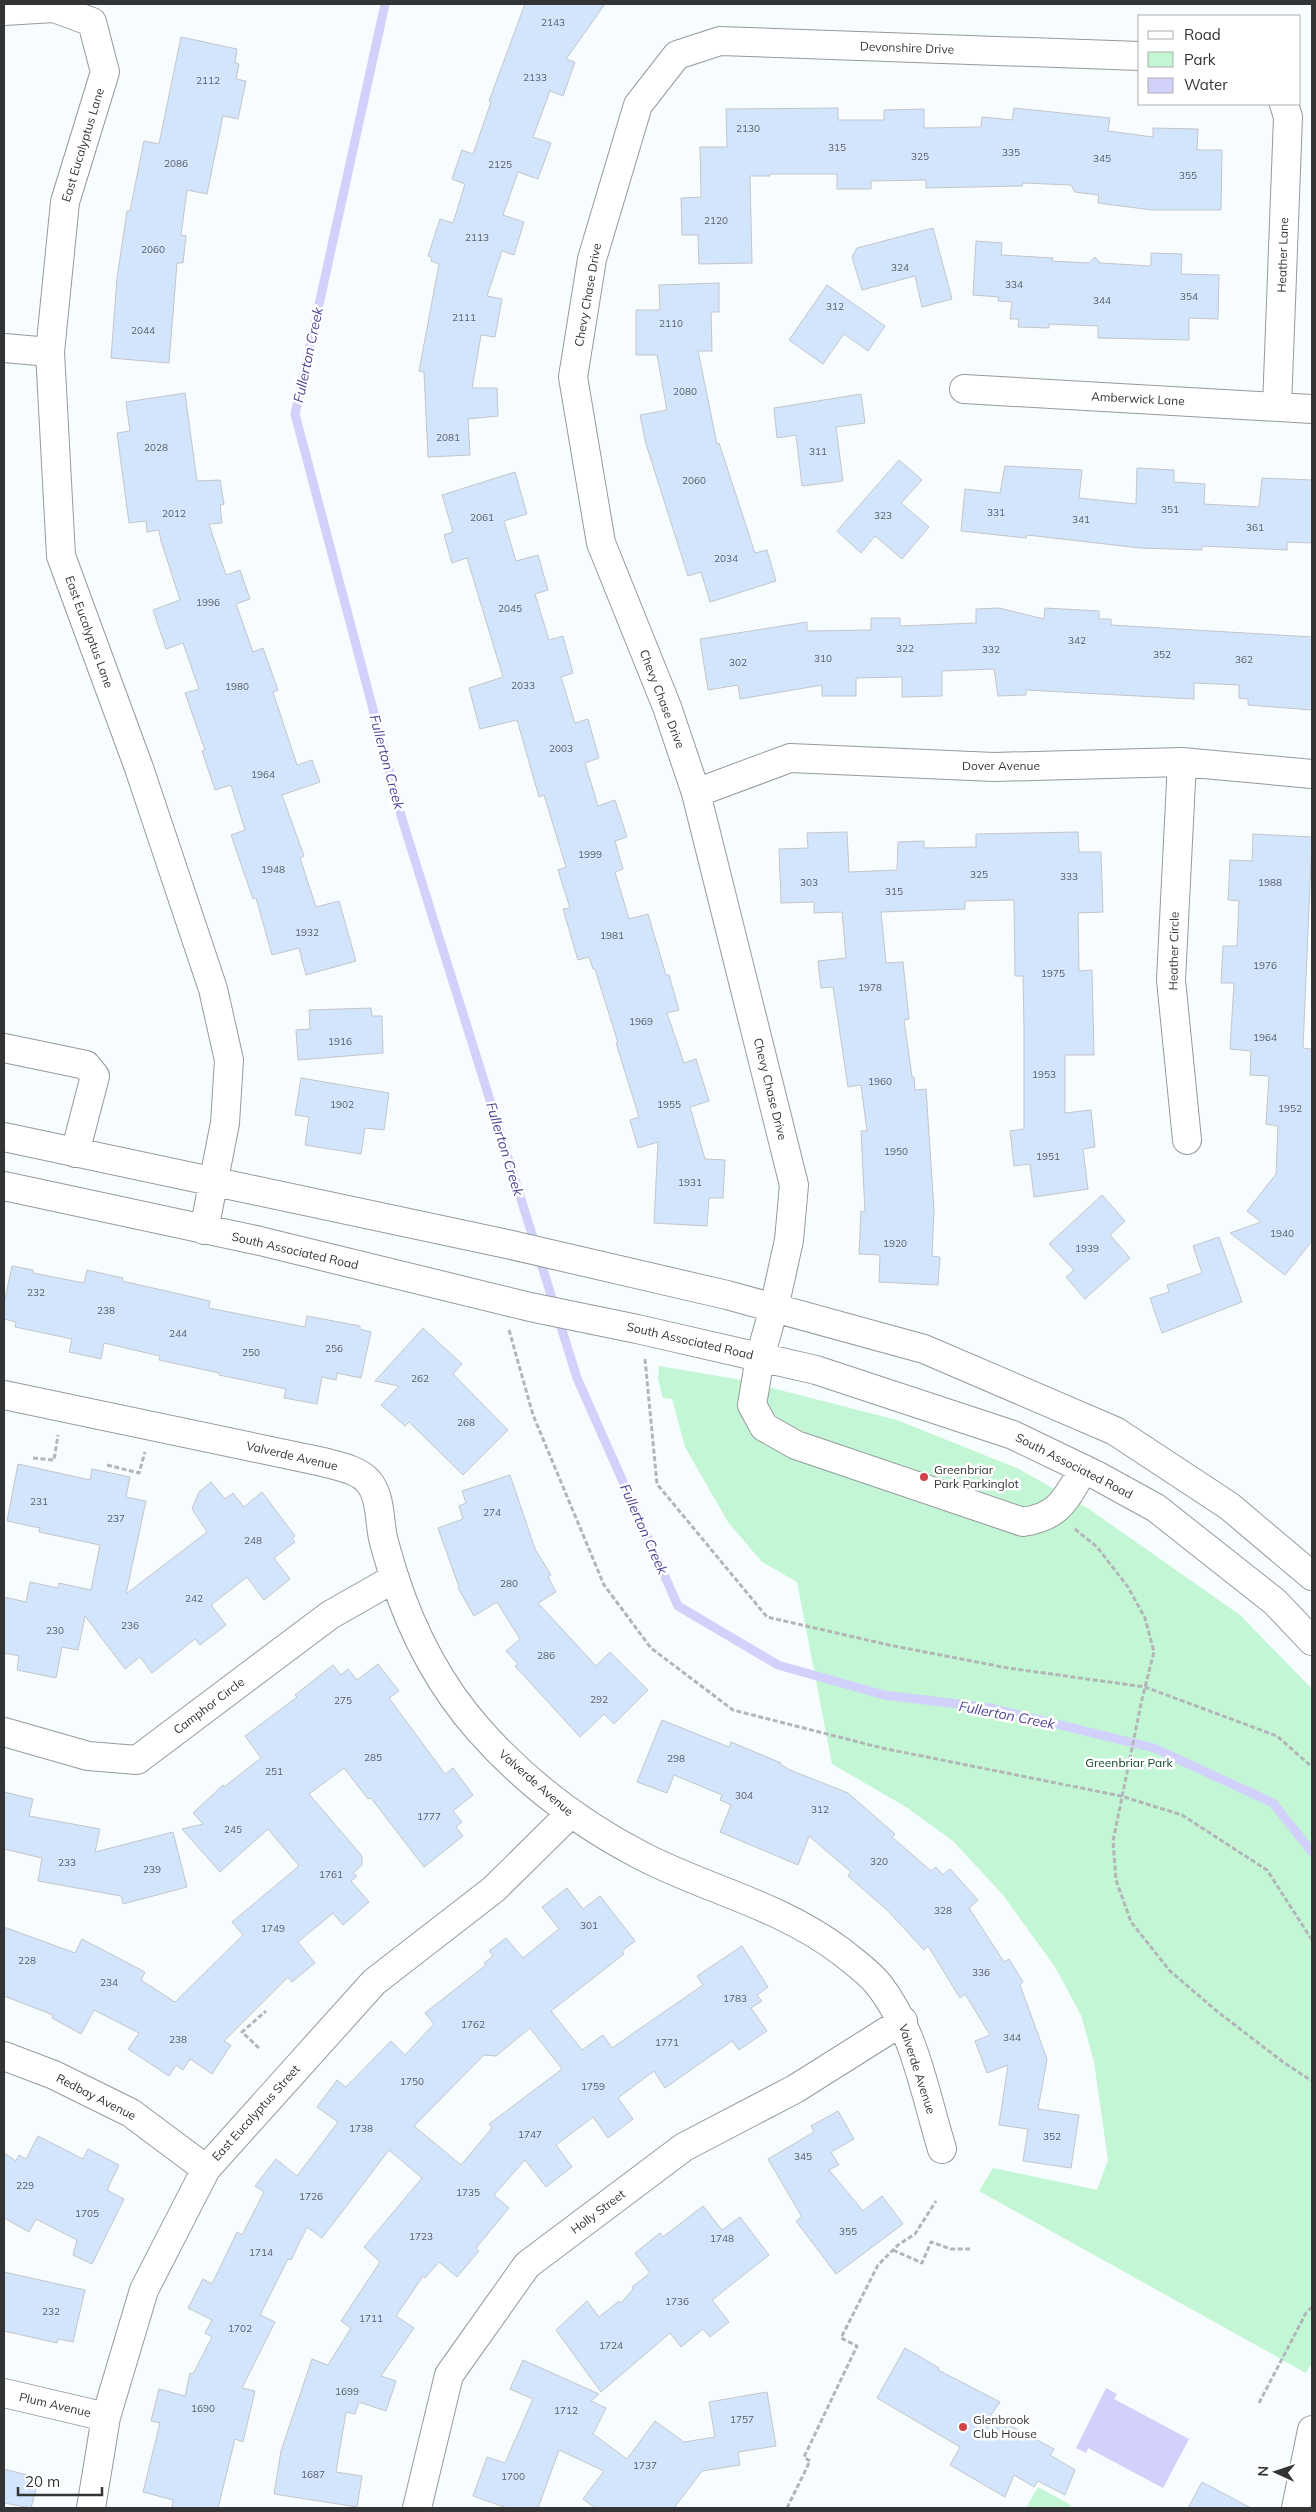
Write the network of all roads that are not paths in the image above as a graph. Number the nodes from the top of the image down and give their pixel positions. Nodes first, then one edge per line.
1 (4, 11) edge
2 (677, 55) joint
3 (1138, 56) edge
4 (1284, 105) edge
5 (4, 348) edge
6 (50, 352) junction
7 (964, 389) dead end
8 (1277, 407) junction
9 (1312, 409) edge
10 (1182, 762) junction
11 (1312, 774) edge
12 (696, 793) junction
13 (4, 1048) edge
14 (4, 1137) edge
15 (1187, 1140) dead end
16 (75, 1153) junction
17 (214, 1182) junction
18 (4, 1186) edge
19 (204, 1230) junction
20 (774, 1308) junction
21 (760, 1357) junction
22 (4, 1395) edge
23 (1084, 1468) junction
24 (1312, 1576) edge
25 (395, 1578) junction
26 (1312, 1641) edge
27 (4, 1732) edge
28 (570, 1814) junction
29 (903, 2021) junction
30 (4, 2056) edge
31 (942, 2149) dead end
32 (206, 2168) junction
33 (4, 2393) edge
34 (106, 2417) junction
35 (1312, 2430) edge
36 (91, 2508) edge
37 (417, 2508) edge
38 (1296, 2508) edge

1 - 6 street, East Eucalyptus Lane
2 - 3 street, Devonshire Drive
2 - 12 street, Chevy Chase Drive
4 - 8 street, Heather Lane
5 - 6 street
6 - 17 street, East Eucalyptus Lane
7 - 8 street, Amberwick Lane
8 - 9 street, Amberwick Lane
10 - 11 street, Dover Avenue
10 - 12 street, Dover Avenue
10 - 15 street, Heather Circle
12 - 20 street, Chevy Chase Drive
13 - 16 street
14 - 16 street
16 - 17 street
17 - 19 street, East Eucalyptus Lane
17 - 20 street
18 - 19 street, South Associated Road
19 - 21 street, South Associated Road
20 - 21 street, Chevy Chase Drive
20 - 24 street
21 - 23 street, South Associated Road
21 - 23 street, Chevy Chase Drive
22 - 25 street, Valverde Avenue
23 - 26 street, South Associated Road
25 - 27 street, Camphor Circle
25 - 28 street, Valverde Avenue
28 - 29 street, Valverde Avenue
28 - 32 street, East Eucalyptus Street
29 - 31 street, Valverde Avenue
29 - 37 street, Holly Street
30 - 32 street, Redbay Avenue
32 - 34 street, East Eucalyptus Street
33 - 34 street, Plum Avenue
34 - 36 street, East Eucalyptus Street
35 - 38 street

